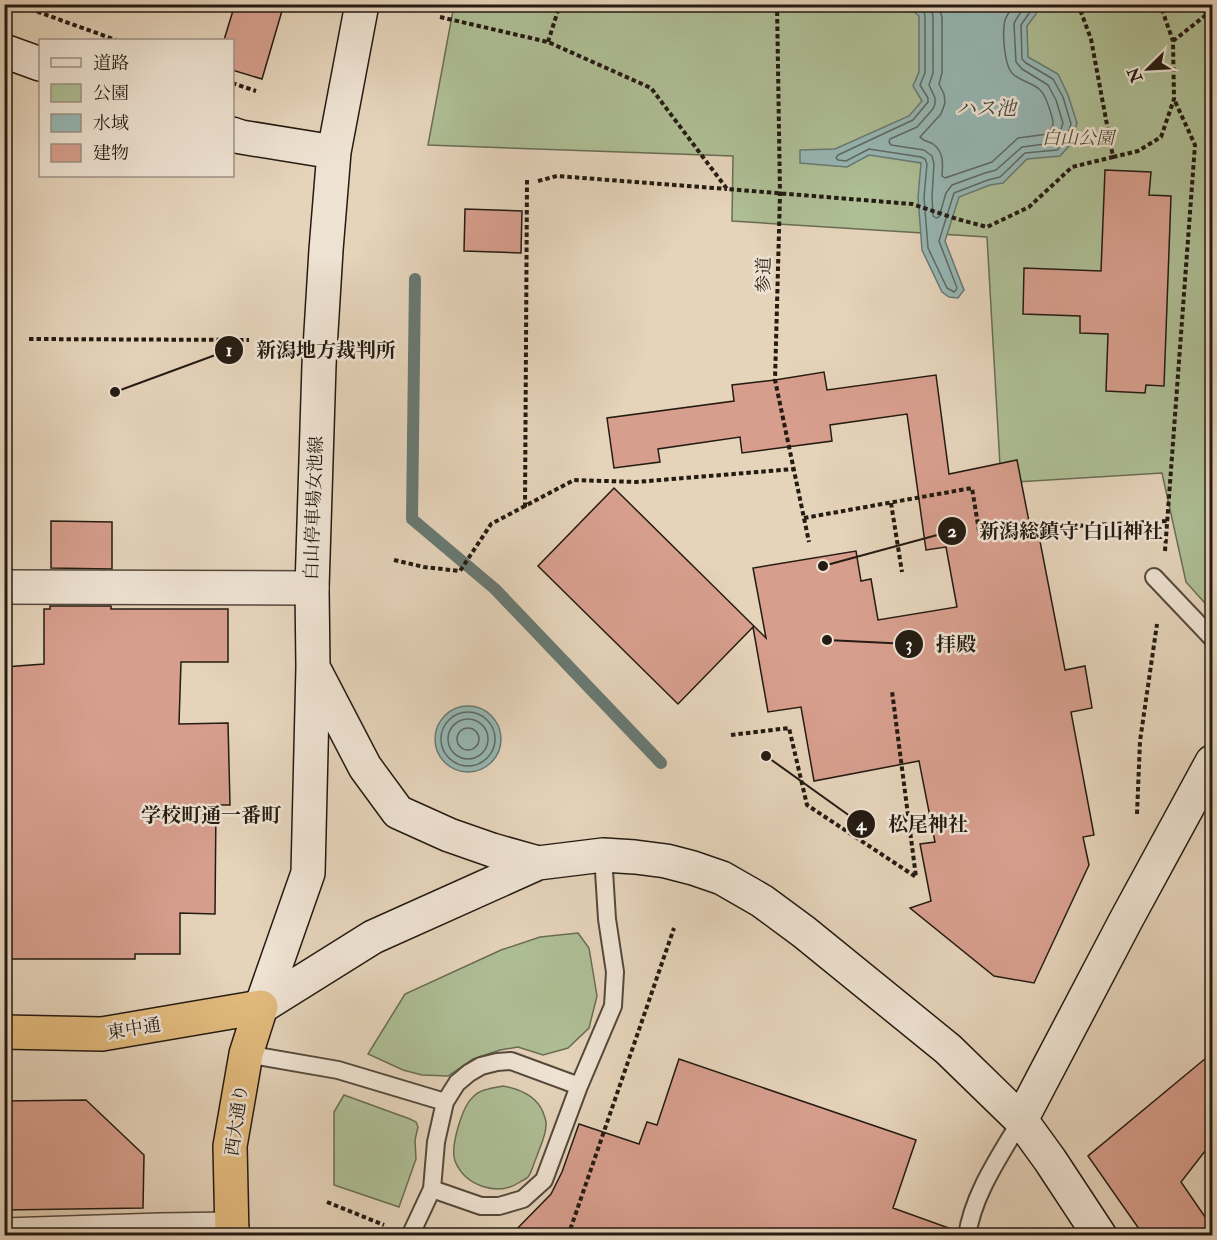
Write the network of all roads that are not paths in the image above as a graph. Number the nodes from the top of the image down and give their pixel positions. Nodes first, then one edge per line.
1 (362, 4) edge
2 (4, 51) edge
3 (39, 64) edge
4 (234, 134) edge
5 (334, 152) junction
6 (1158, 581) road end
7 (4, 587) edge
8 (312, 588) junction
9 (1212, 638) edge
10 (313, 667) junction
11 (1212, 762) edge
12 (603, 855) junction
13 (538, 863) junction
14 (261, 1007) junction
15 (4, 1032) edge
16 (246, 1054) junction
17 (579, 1086) junction
18 (445, 1102) junction
19 (1021, 1120) junction
20 (432, 1189) junction
21 (232, 1233) edge
22 (4, 1235) edge
23 (410, 1235) edge
24 (967, 1236) edge
25 (1100, 1236) edge

1 - 5 main road, 白山停車場女池線
2 - 3 main road
4 - 5 main road
5 - 8 main road, 白山停車場女池線
6 - 9 lane
7 - 8 main road
8 - 10 main road, 白山停車場女池線
10 - 13 main road
10 - 14 main road, 白山停車場女池線
11 - 19 main road
12 - 13 main road
12 - 17 lane
12 - 19 main road
13 - 14 main road
14 - 15 highway, 東中通
14 - 16 highway, 西大通り
16 - 18 lane
16 - 21 highway, 西大通り
17 - 18 lane
17 - 20 lane
18 - 20 lane
19 - 24 lane
19 - 25 main road
20 - 23 lane
21 - 22 main road

